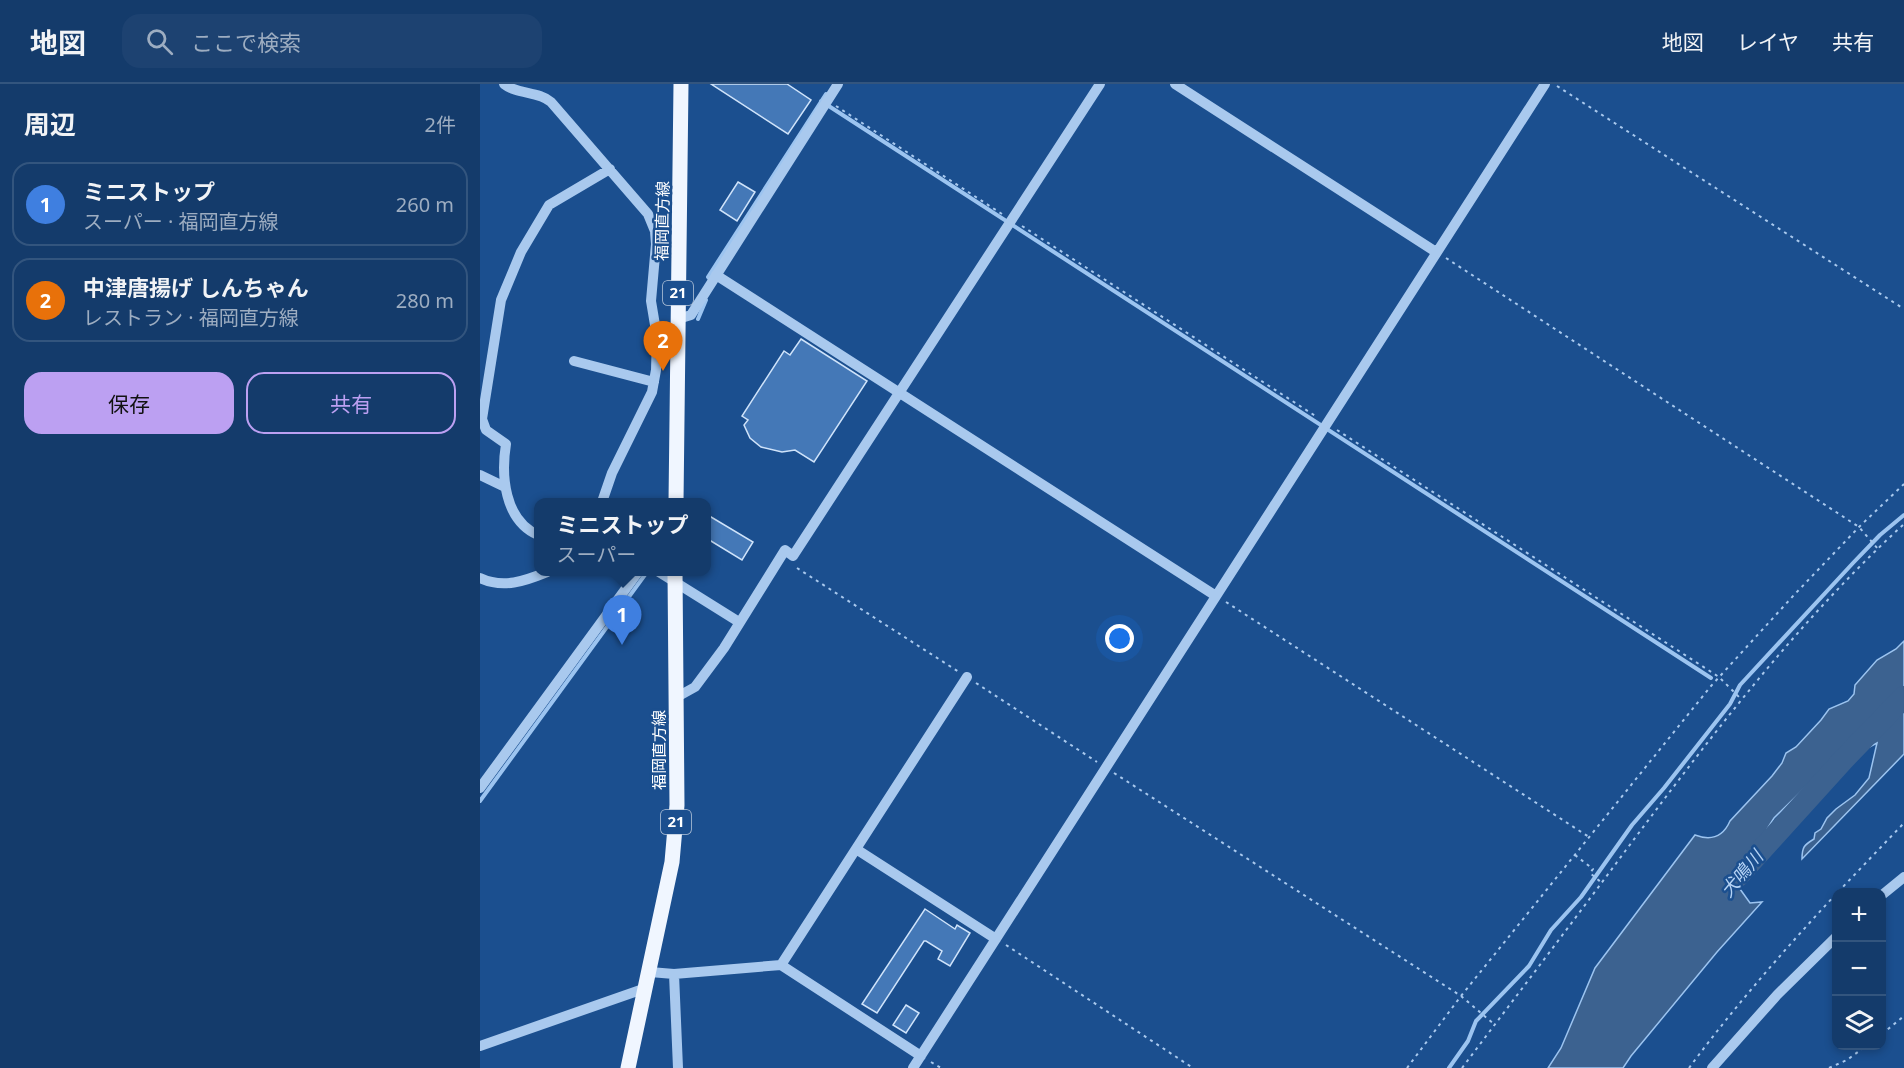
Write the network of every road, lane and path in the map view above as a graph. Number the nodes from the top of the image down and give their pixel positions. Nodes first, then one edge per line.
1 (504, 84) edge
2 (681, 84) edge
3 (838, 84) edge
4 (1100, 84) edge
5 (1175, 84) edge
6 (1545, 84) edge
7 (1555, 84) edge
8 (828, 101) junction
9 (610, 169) junction
10 (1012, 219) junction
11 (1436, 252) junction
12 (716, 275) junction
13 (1904, 309) edge
14 (678, 319) junction
15 (574, 361) dead end
16 (484, 379) edge
17 (654, 382) junction
18 (899, 393) junction
19 (1326, 423) junction
20 (483, 429) edge
21 (480, 475) edge
22 (1904, 484) edge
23 (504, 487) junction
24 (603, 498) edge
25 (676, 498) edge
26 (1904, 524) edge
27 (1859, 527) junction
28 (534, 532) edge
29 (1878, 550) junction
30 (791, 559) junction
31 (535, 576) edge
32 (635, 576) edge
33 (675, 576) edge
34 (480, 578) edge
35 (1216, 596) junction
36 (739, 622) junction
37 (967, 677) junction
38 (1719, 677) junction
39 (677, 697) junction
40 (1741, 699) junction
41 (1107, 768) junction
42 (480, 788) edge
43 (1904, 823) edge
44 (1589, 837) junction
45 (856, 849) junction
46 (1575, 855) junction
47 (1904, 877) edge
48 (1602, 883) junction
49 (1842, 888) edge
50 (1886, 892) edge
51 (1832, 898) edge
52 (996, 939) junction
53 (1832, 941) edge
54 (781, 965) junction
55 (650, 972) junction
56 (675, 974) junction
57 (646, 988) junction
58 (1461, 996) junction
59 (1904, 1016) edge
60 (1495, 1025) junction
61 (1886, 1030) edge
62 (480, 1046) edge
63 (1861, 1050) edge
64 (921, 1056) junction
65 (628, 1068) edge
66 (678, 1068) edge
67 (913, 1068) edge
68 (1193, 1068) edge
69 (1407, 1068) edge
70 (1462, 1068) edge
71 (1689, 1068) edge
72 (1712, 1068) edge
73 (1829, 1068) edge

1 - 9 street
2 - 14 main road, 福岡直方線 / 21
3 - 8 street
4 - 10 street
5 - 11 street
6 - 11 street
7 - 13 path
8 - 10 path
8 - 12 street
9 - 16 street
9 - 17 street
10 - 18 street
10 - 19 path
11 - 19 street
11 - 27 path
12 - 14 street
12 - 18 street
14 - 25 main road, 福岡直方線 / 21
15 - 17 street
16 - 20 street
17 - 24 street
18 - 30 street
18 - 35 street
19 - 35 street
19 - 38 path
20 - 23 street
21 - 23 street
22 - 27 path
23 - 28 street
26 - 29 path
27 - 29 path
27 - 38 path
29 - 40 path
30 - 36 street
30 - 37 path
31 - 34 street
32 - 42 street
33 - 36 street
33 - 39 main road, 福岡直方線 / 21
35 - 41 street
35 - 44 path
36 - 39 street
37 - 41 path
37 - 45 street
38 - 40 path
38 - 44 path
39 - 55 main road, 福岡直方線 / 21
40 - 48 path
41 - 52 street
41 - 58 path
43 - 49 path
44 - 46 path
45 - 52 street
45 - 54 street
46 - 48 path
46 - 58 path
47 - 50 street
48 - 60 path
51 - 71 path
52 - 64 street
52 - 68 path
53 - 72 street
54 - 56 street
54 - 64 street
55 - 56 street
55 - 57 main road, 福岡直方線 / 21
56 - 66 street
57 - 62 street
57 - 65 main road, 福岡直方線 / 21
58 - 60 path
58 - 69 path
59 - 61 path
60 - 70 path
63 - 73 path
64 - 67 street

